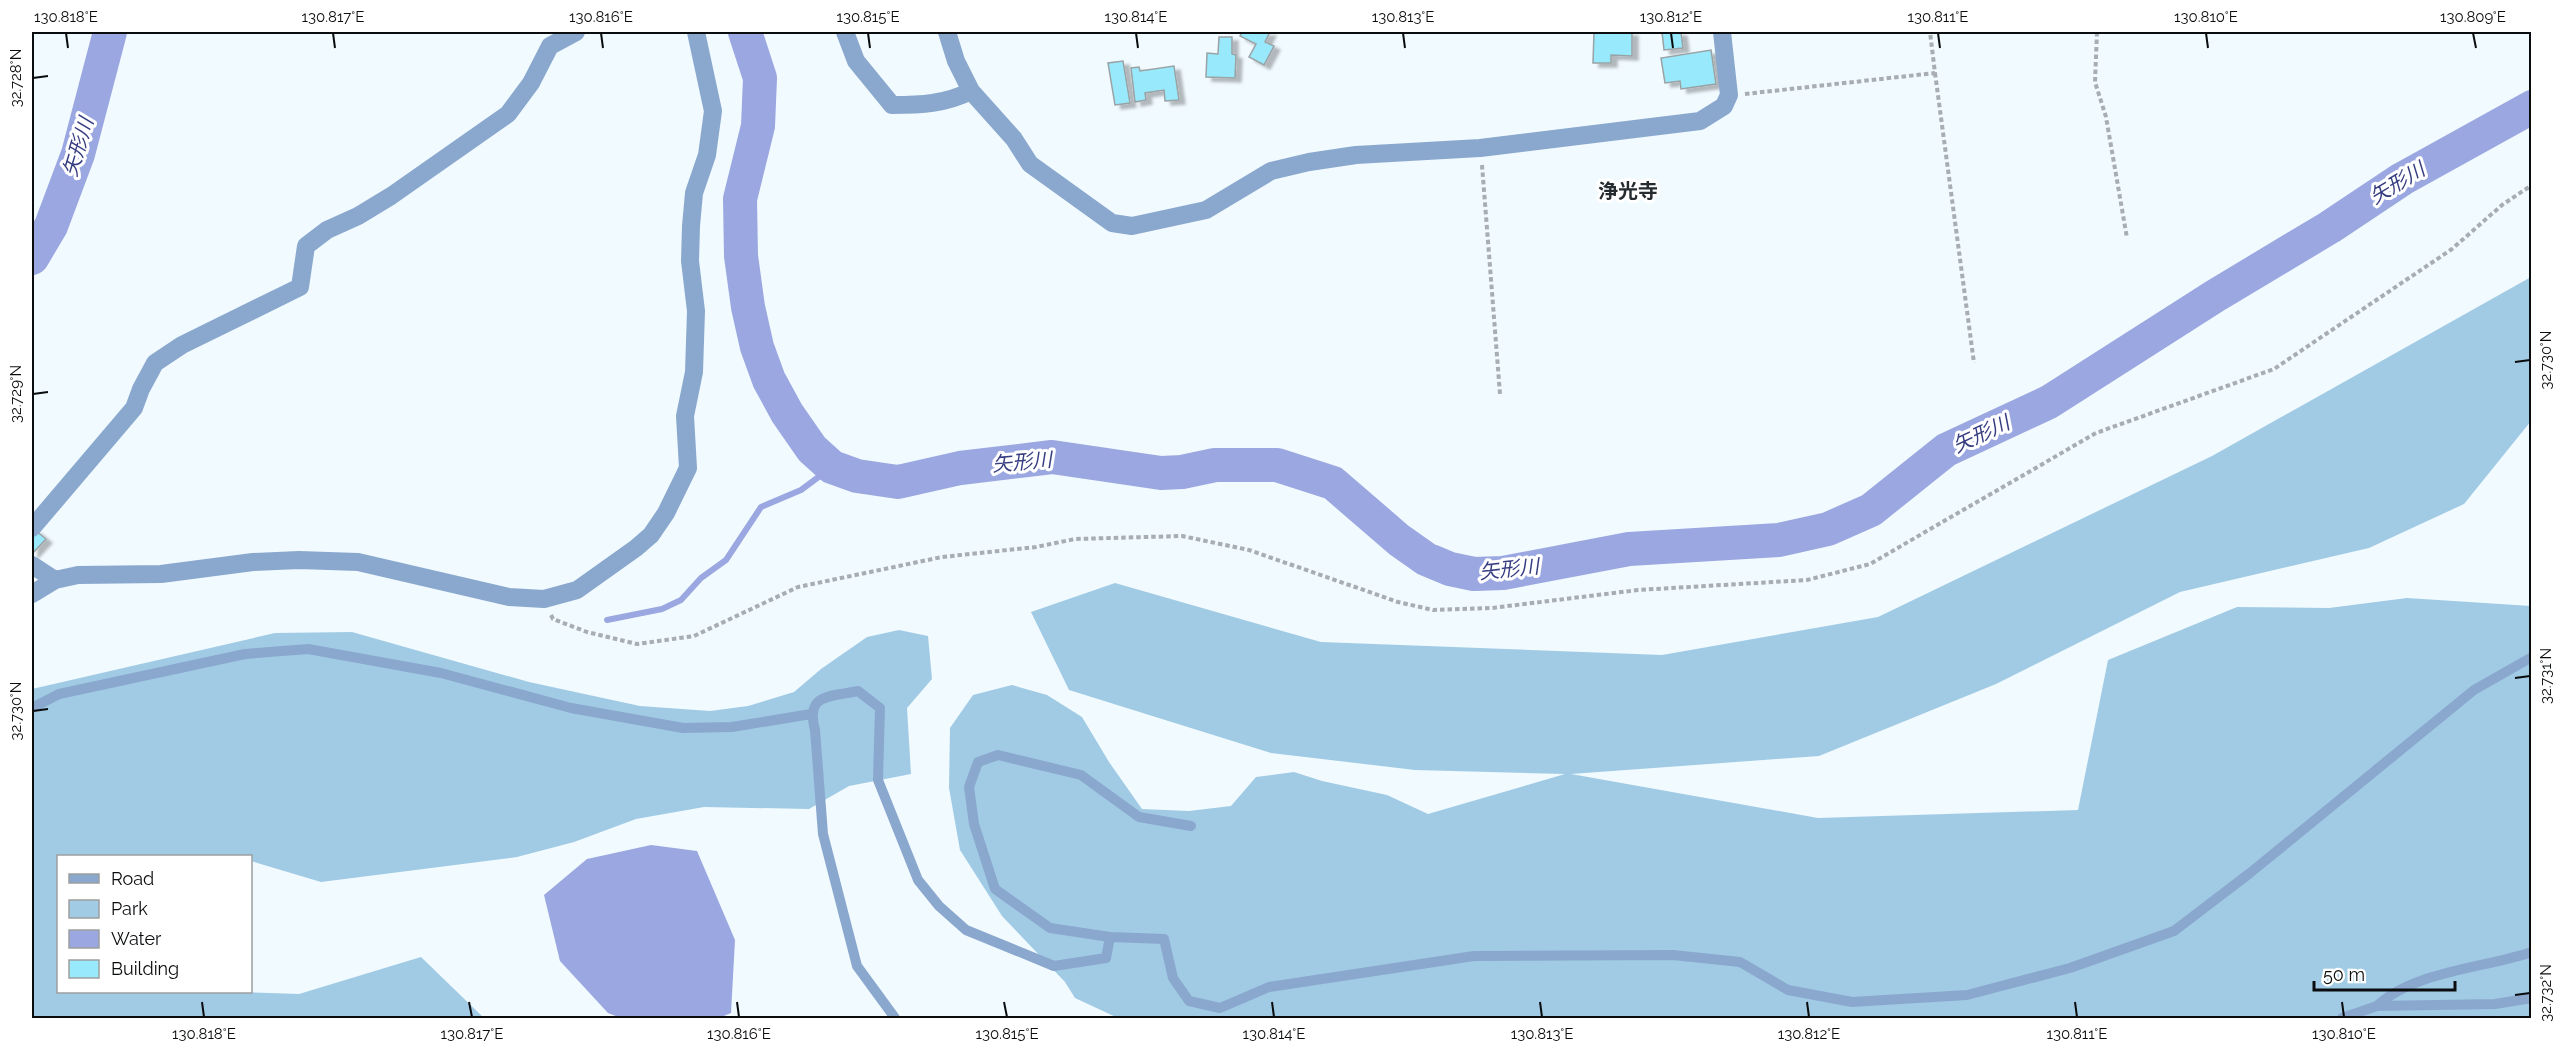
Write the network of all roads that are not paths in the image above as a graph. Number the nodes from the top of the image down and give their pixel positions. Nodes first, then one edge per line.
1 (576, 32) edge
2 (696, 32) edge
3 (845, 32) edge
4 (946, 32) edge
5 (1722, 32) edge
6 (971, 91) junction
7 (32, 528) edge
8 (32, 564) edge
9 (55, 580) junction
10 (32, 594) edge
11 (2532, 657) edge
12 (32, 708) edge
13 (811, 714) junction
14 (1191, 826) dead end
15 (1110, 937) junction
16 (2532, 952) edge
17 (2532, 998) edge
18 (2378, 1006) junction
19 (895, 1018) edge
20 (2342, 1018) edge

1 - 7 street
2 - 9 street
3 - 6 street
4 - 6 street
5 - 6 street
8 - 9 street
9 - 10 street
11 - 15 lane
12 - 13 lane
13 - 15 lane
13 - 19 lane
14 - 15 lane
16 - 18 lane
17 - 18 lane
18 - 20 lane

